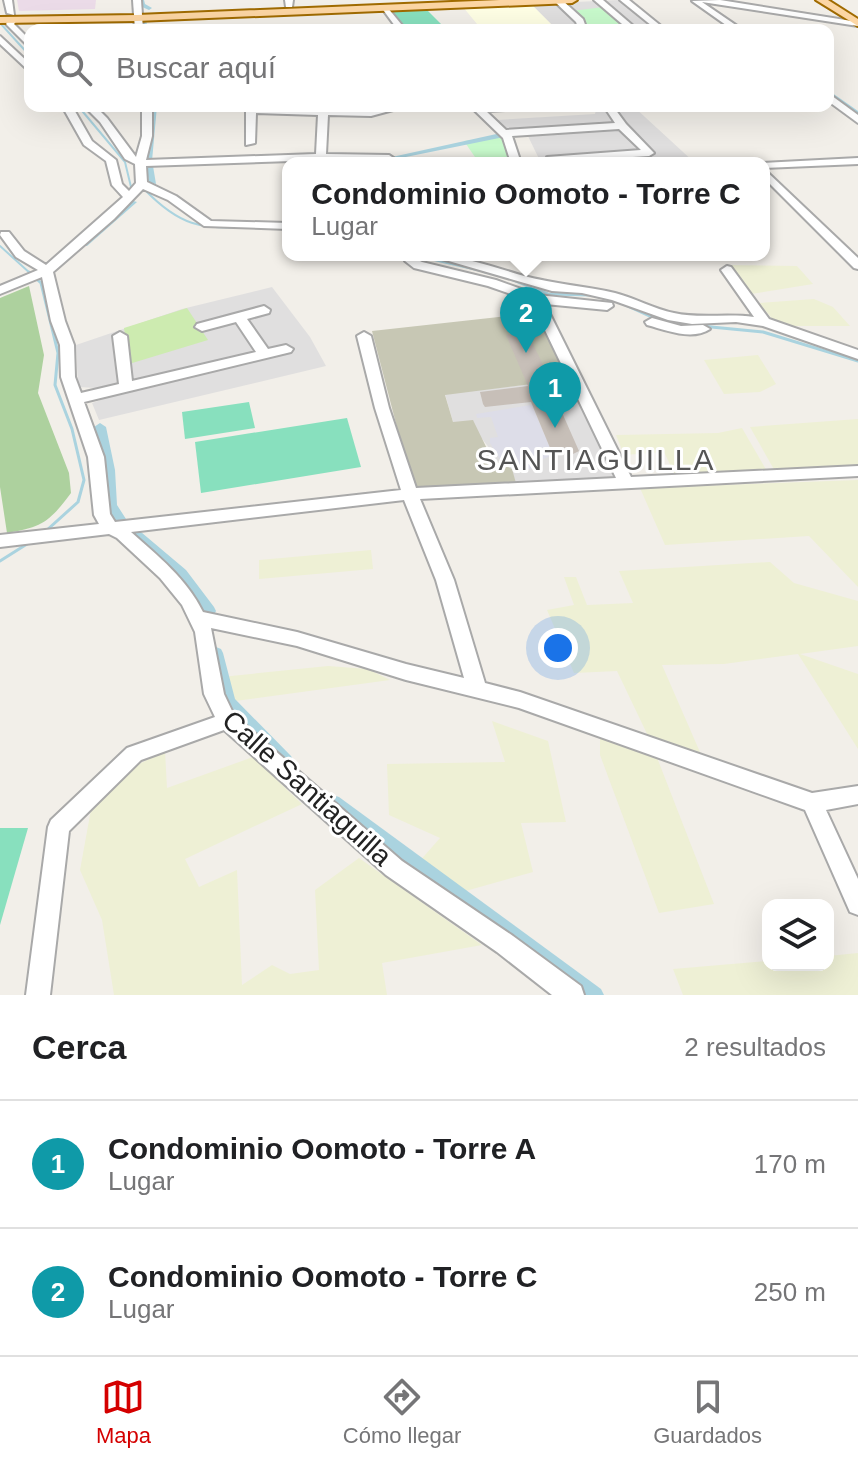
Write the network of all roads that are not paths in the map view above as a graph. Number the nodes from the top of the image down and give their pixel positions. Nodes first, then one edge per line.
1 (8, 0) edge
2 (407, 0) edge
3 (572, 0) edge
4 (598, 0) edge
5 (624, 0) edge
6 (694, 0) edge
7 (705, 0) edge
8 (821, 0) edge
9 (552, 1) edge
10 (289, 2) edge
11 (137, 9) edge
12 (384, 9) junction
13 (559, 13) dead end
14 (6, 16) edge
15 (858, 23) edge
16 (397, 24) edge
17 (581, 24) edge
18 (627, 24) edge
19 (654, 24) edge
20 (730, 24) edge
21 (0, 39) edge
22 (24, 39) edge
23 (24, 63) edge
24 (834, 101) edge
25 (70, 112) edge
26 (95, 112) edge
27 (147, 112) edge
28 (251, 112) edge
29 (316, 112) edge
30 (482, 112) edge
31 (613, 112) edge
32 (858, 120) edge
33 (622, 126) junction
34 (505, 133) junction
35 (250, 143) dead end
36 (321, 157) edge
37 (514, 157) edge
38 (584, 157) edge
39 (282, 158) edge
40 (858, 161) edge
41 (140, 163) junction
42 (770, 165) edge
43 (770, 178) edge
44 (136, 191) junction
45 (282, 226) edge
46 (5, 234) dead end
47 (411, 261) edge
48 (456, 261) edge
49 (858, 265) edge
50 (727, 270) dead end
51 (39, 274) junction
52 (0, 290) edge
53 (536, 299) junction
54 (264, 310) dead end
55 (239, 317) junction
56 (764, 322) junction
57 (202, 327) dead end
58 (120, 336) dead end
59 (364, 336) dead end
60 (286, 349) dead end
61 (264, 354) junction
62 (858, 355) edge
63 (126, 387) junction
64 (76, 399) junction
65 (858, 471) edge
66 (626, 482) junction
67 (410, 494) junction
68 (111, 528) junction
69 (0, 541) edge
70 (198, 618) junction
71 (477, 689) junction
72 (227, 721) junction
73 (858, 795) edge
74 (812, 803) junction
75 (858, 904) edge
76 (38, 995) edge
77 (572, 995) edge

1 - 14 street
2 - 10 main road
3 - 9 main road
4 - 18 street
5 - 19 street
6 - 20 street
7 - 15 street
8 - 15 main road
9 - 12 main road
9 - 13 street
9 - 17 street
10 - 11 main road
11 - 12 main road
11 - 14 main road
12 - 16 street
14 - 22 street
21 - 23 street
24 - 32 street
25 - 44 street
26 - 41 street
27 - 41 street
28 - 35 street
29 - 36 street
30 - 34 street
31 - 33 street
33 - 34 street
33 - 38 street
34 - 37 street
39 - 41 street
40 - 42 street
41 - 44 street
43 - 49 street
44 - 45 street
44 - 51 street
46 - 51 street
47 - 53 street
48 - 56 street
50 - 56 street
51 - 52 street
51 - 64 street
53 - 56 street
53 - 66 street
54 - 55 street
55 - 57 street
55 - 61 street
56 - 62 street
58 - 63 street
59 - 67 street
60 - 61 street
61 - 63 street
63 - 64 street
64 - 68 street
65 - 66 street
66 - 67 street
67 - 68 street
67 - 71 street
68 - 69 street
68 - 70 street, Calle Santiaguilla
70 - 71 street
70 - 72 street, Calle Santiaguilla
71 - 74 street
72 - 76 street
72 - 77 street, Calle Santiaguilla
73 - 74 street
74 - 75 street

